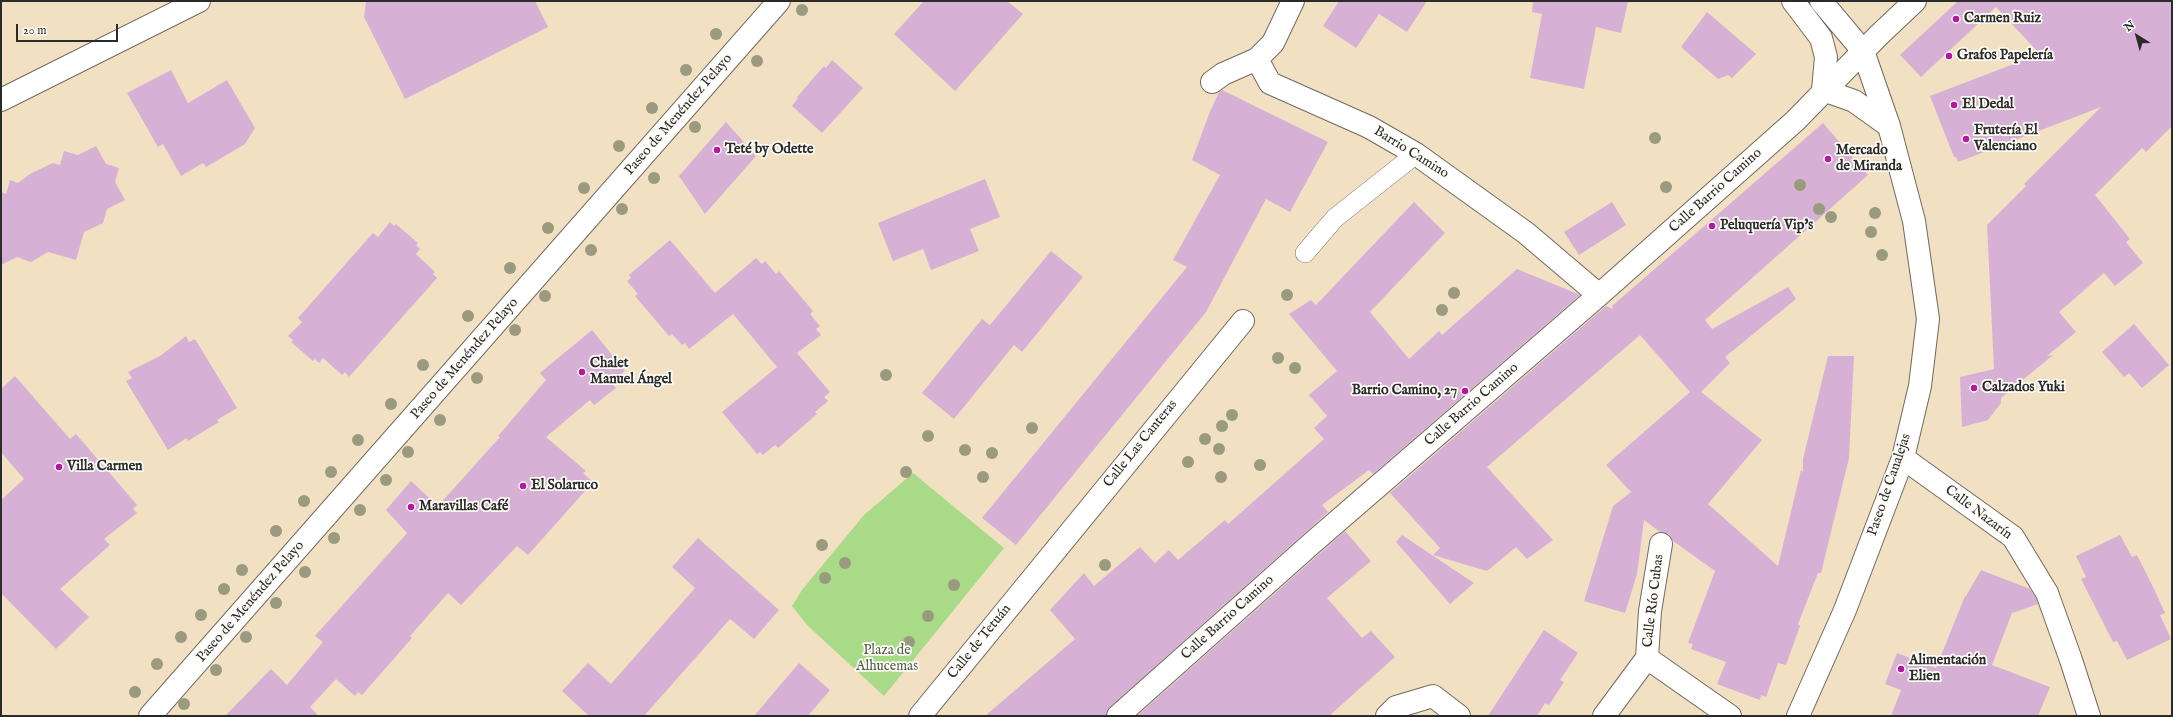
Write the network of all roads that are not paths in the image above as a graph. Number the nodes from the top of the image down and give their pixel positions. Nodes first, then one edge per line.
1 (199, 1) edge
2 (779, 1) edge
3 (1293, 1) edge
4 (1793, 1) edge
5 (1821, 1) edge
6 (1915, 1) edge
7 (1863, 51) junction
8 (1257, 59) junction
9 (1212, 82) dead end
10 (1823, 90) junction
11 (1, 100) edge
12 (1889, 126) junction
13 (1416, 154) junction
14 (1305, 253) dead end
15 (1599, 295) junction
16 (1243, 321) dead end
17 (1903, 458) junction
18 (1661, 544) dead end
19 (1040, 568) joint
20 (1647, 658) junction
21 (150, 716) edge
22 (920, 716) edge
23 (1118, 716) edge
24 (1387, 716) edge
25 (1459, 716) edge
26 (1604, 716) edge
27 (1730, 716) edge
28 (1798, 716) edge
29 (2089, 716) edge

1 - 11 street
2 - 21 street, Paseo de Menéndez Pelayo
3 - 8 street
4 - 10 street
5 - 7 street, Paseo de Canalejas
6 - 7 street, Calle Barrio Camino
7 - 10 street, Calle Barrio Camino
7 - 12 street, Paseo de Canalejas
8 - 9 street
8 - 13 street, Barrio Camino
10 - 12 street
10 - 15 street, Calle Barrio Camino
12 - 17 street, Paseo de Canalejas
13 - 14 lane
13 - 15 street, Barrio Camino
15 - 23 street, Calle Barrio Camino
16 - 19 street, Calle Las Canteras
17 - 28 street, Paseo de Canalejas
17 - 29 street, Calle Nazarín
18 - 20 street, Calle Río Cubas
19 - 22 street, Calle de Tetuán
20 - 26 street, Calle Río Cubas
20 - 27 street, Calle Río Cubas
24 - 25 street

